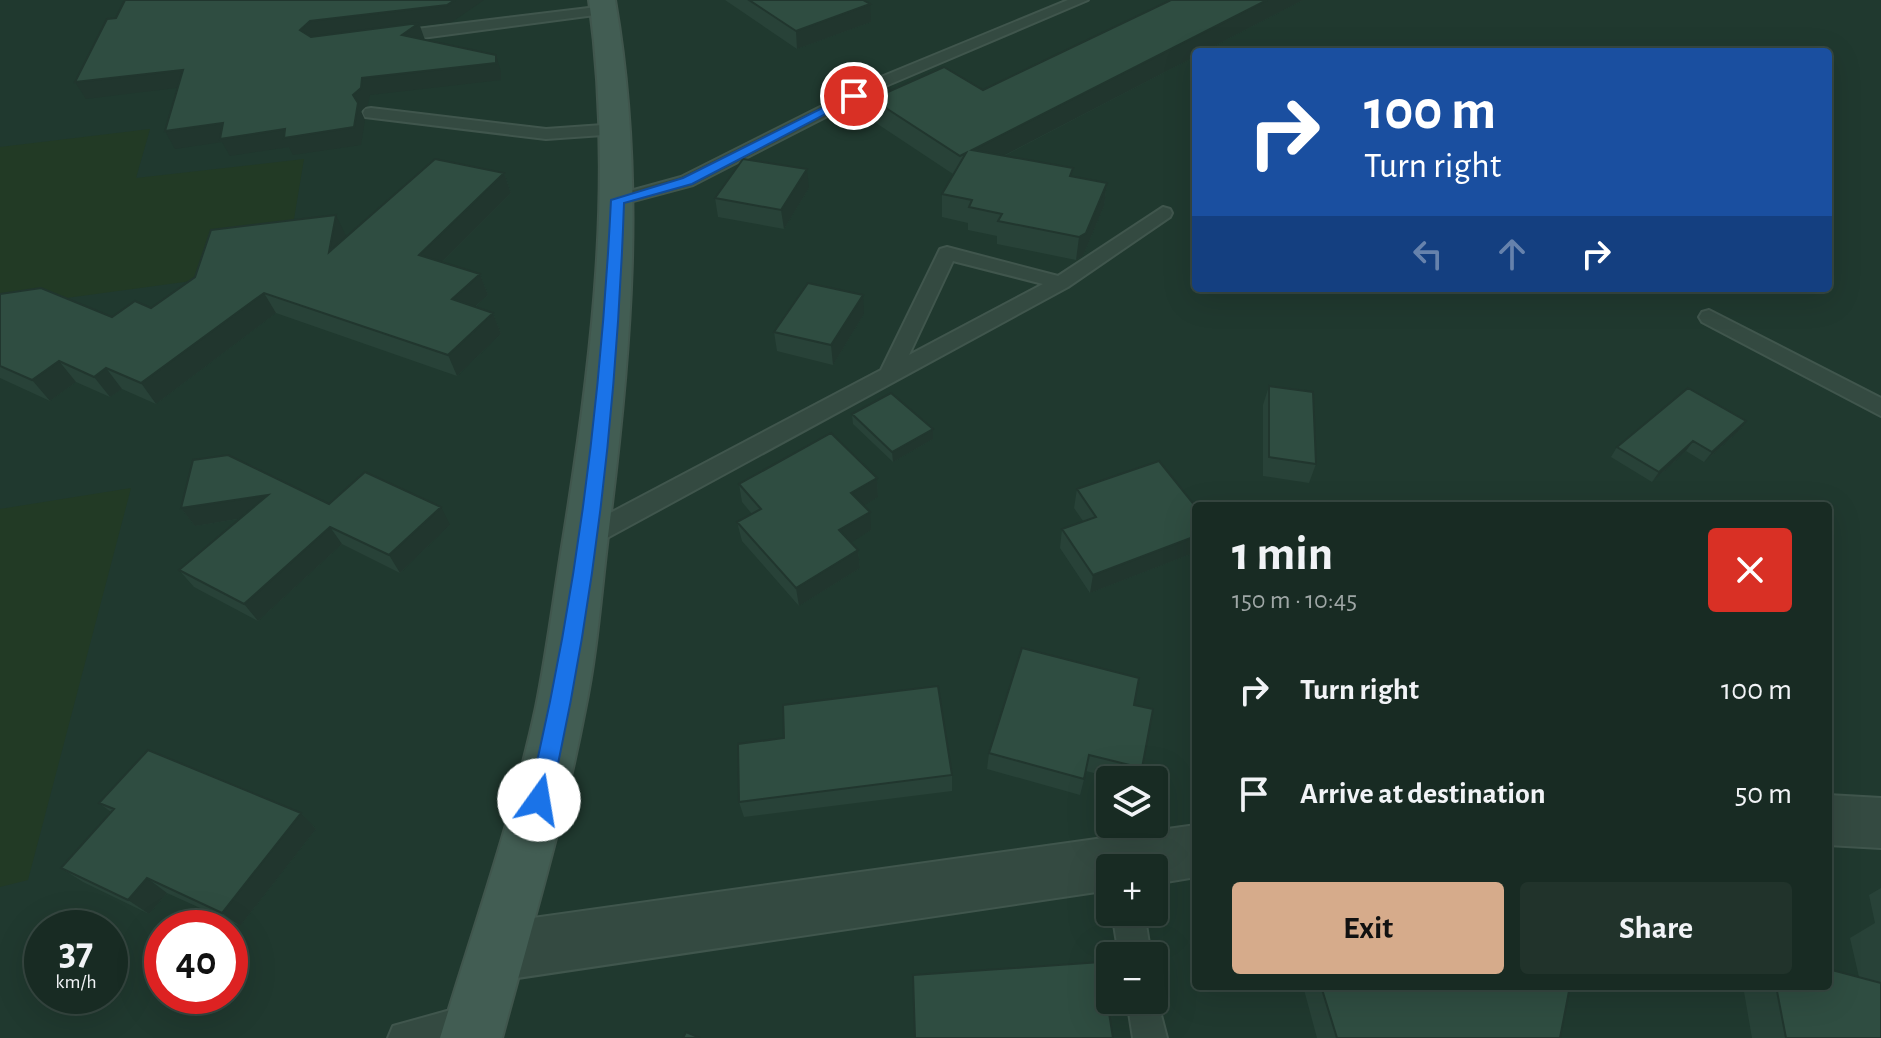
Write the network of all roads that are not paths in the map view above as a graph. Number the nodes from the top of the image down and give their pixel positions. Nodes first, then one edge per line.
1 (1081, 0) edge
2 (604, 3) edge
3 (378, 38) edge
4 (371, 113) dead end
5 (617, 129) junction
6 (618, 200) junction
7 (1163, 213) dead end
8 (1061, 283) junction
9 (1709, 317) dead end
10 (889, 375) junction
11 (1881, 408) edge
12 (587, 537) junction
13 (1832, 820) edge
14 (1881, 823) edge
15 (1192, 853) edge
16 (1168, 862) edge
17 (1096, 883) edge
18 (497, 952) junction
19 (1146, 1014) edge
20 (474, 1029) edge
21 (405, 1038) edge
22 (1150, 1038) edge

1 - 6 lane
2 - 3 lane
2 - 5 street
4 - 5 lane
5 - 6 street
6 - 12 street
7 - 8 lane
8 - 10 lane
8 - 10 lane
9 - 11 lane
10 - 12 lane
12 - 18 street
13 - 14 street
15 - 16 street
17 - 18 street
18 - 20 street
19 - 22 lane
20 - 21 lane

